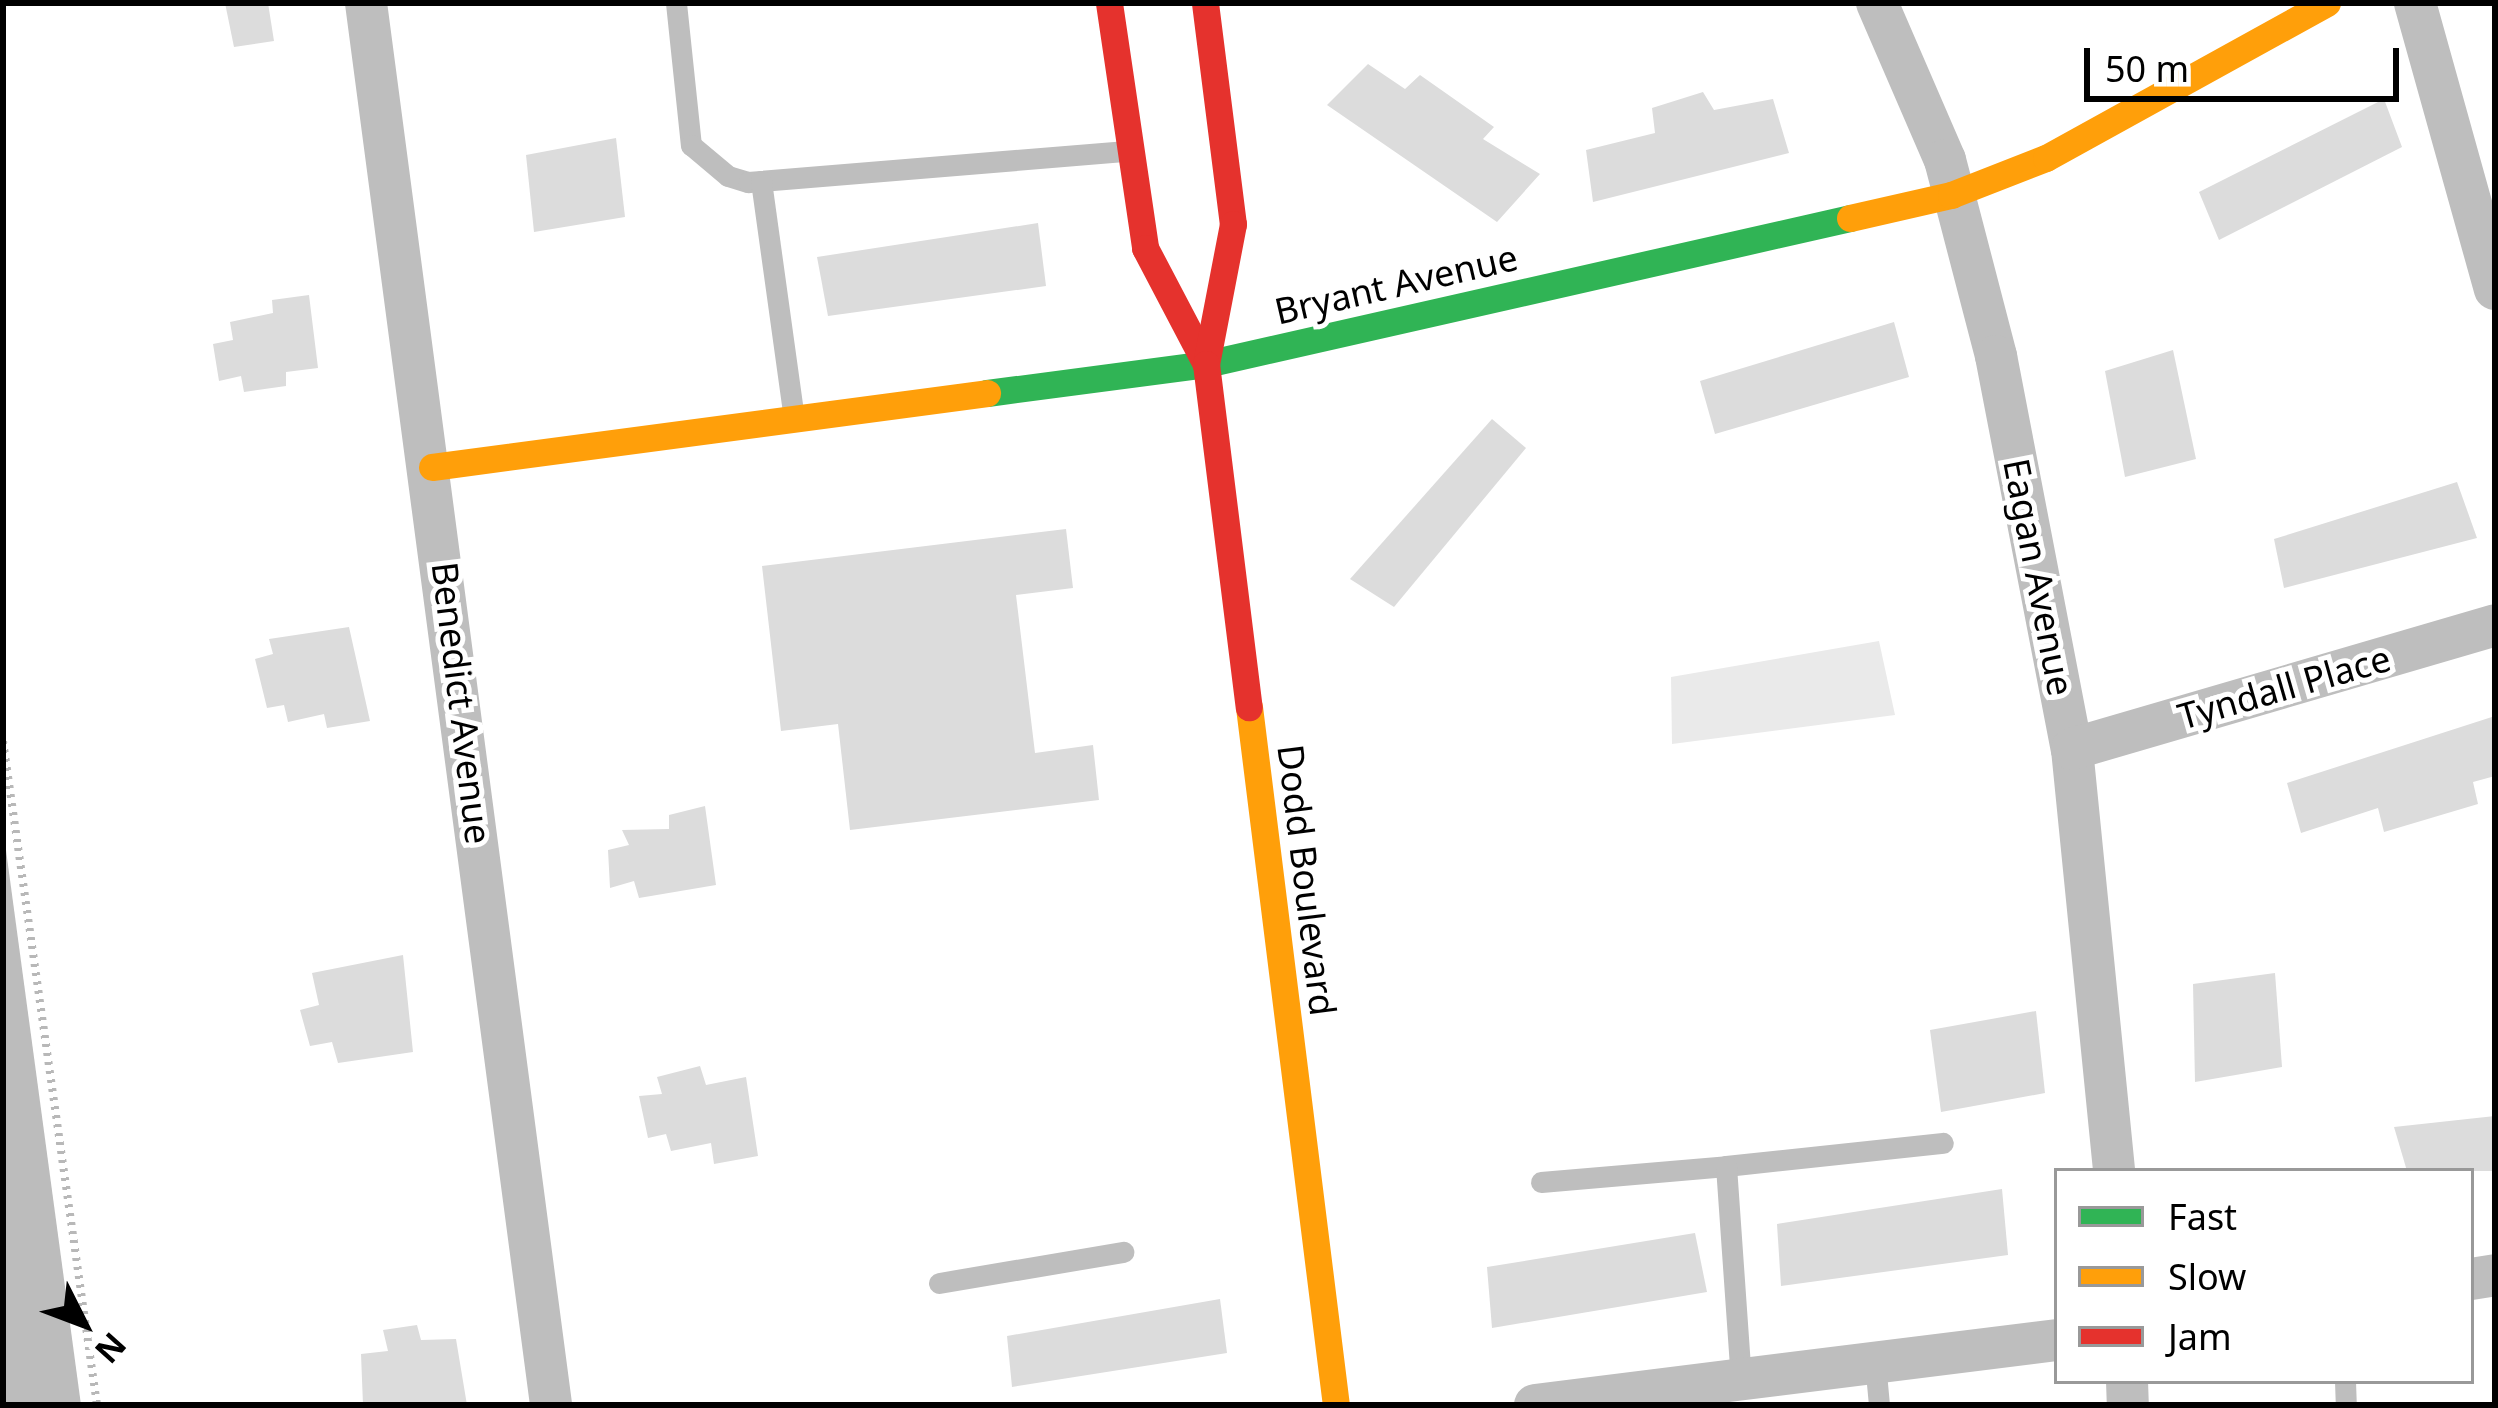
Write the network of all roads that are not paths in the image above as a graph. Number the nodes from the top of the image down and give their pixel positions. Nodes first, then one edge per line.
1 (366, 3) edge
2 (676, 3) edge
3 (1109, 3) edge
4 (1205, 3) edge
5 (1877, 3) edge
6 (2327, 3) edge
7 (2415, 3) edge
8 (1131, 151) junction
9 (761, 181) junction
10 (1951, 195) junction
11 (2495, 289) edge
12 (1206, 364) junction
13 (794, 418) junction
14 (432, 467) junction
15 (2495, 626) edge
16 (2072, 749) junction
17 (1943, 1143) dead end
18 (1726, 1166) junction
19 (2114, 1168) edge
20 (1541, 1182) dead end
21 (1123, 1252) dead end
22 (939, 1283) dead end
23 (2054, 1340) edge
24 (1875, 1362) junction
25 (1741, 1379) junction
26 (551, 1405) edge
27 (1336, 1405) edge
28 (1535, 1405) edge
29 (1879, 1405) edge

1 - 14 street, Benedict Avenue
2 - 9 lane
3 - 8 street, Dodd Boulevard
4 - 12 street, Dodd Boulevard
5 - 10 street, Eagan Avenue
6 - 10 street, Bryant Avenue
7 - 11 street
8 - 9 lane
8 - 12 street, Dodd Boulevard
9 - 13 lane
10 - 12 street, Bryant Avenue
10 - 16 street, Eagan Avenue
12 - 13 street, Bryant Avenue
12 - 27 street, Dodd Boulevard
13 - 14 street, Bryant Avenue
14 - 26 street, Benedict Avenue
15 - 16 street, Tyndall Place
16 - 19 street, Eagan Avenue
17 - 18 lane
18 - 20 lane
18 - 25 lane
21 - 22 lane
23 - 24 street
24 - 25 street
24 - 29 lane
25 - 28 street

